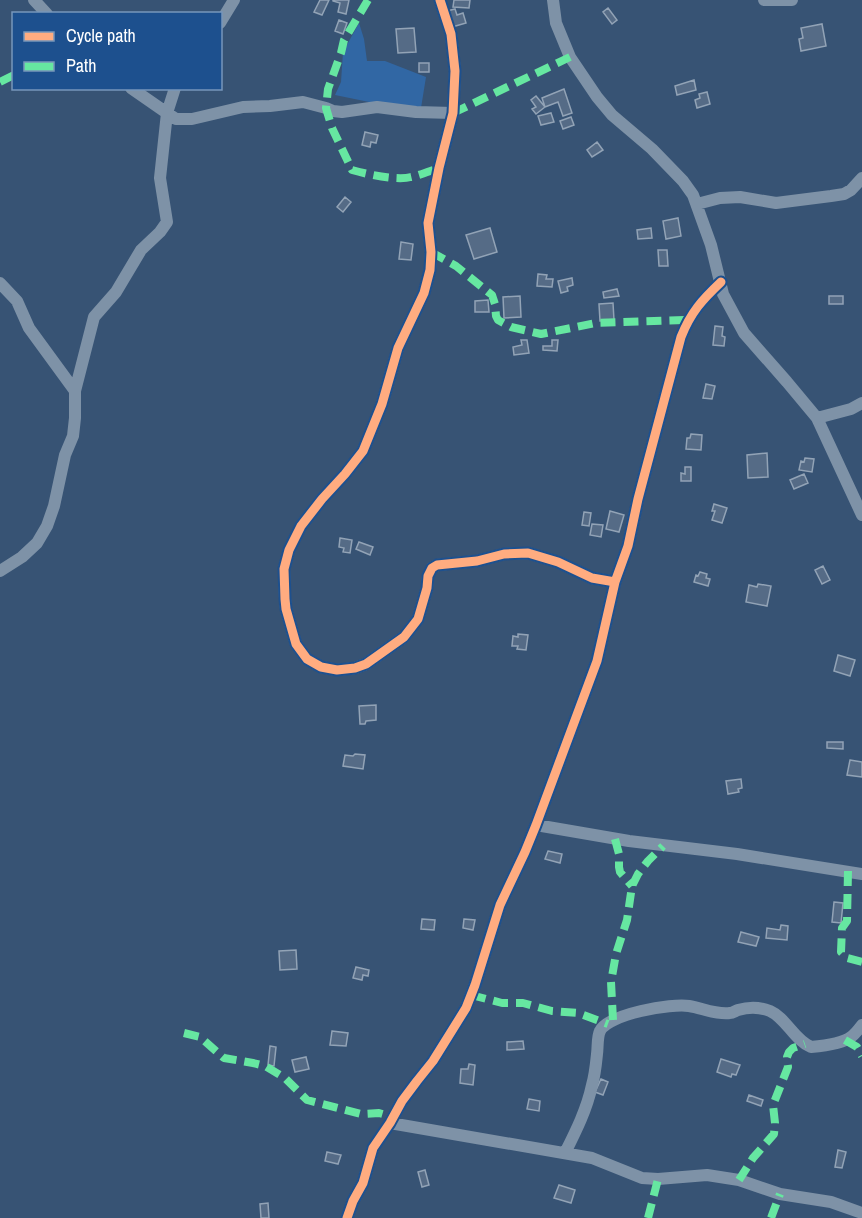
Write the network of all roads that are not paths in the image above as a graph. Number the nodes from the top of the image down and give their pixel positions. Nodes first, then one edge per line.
1 (34, 0) edge
2 (234, 0) edge
3 (440, 0) edge
4 (553, 0) edge
5 (764, 0) edge
6 (792, 0) edge
7 (45, 12) edge
8 (222, 20) edge
9 (134, 90) edge
10 (174, 90) edge
11 (167, 113) junction
12 (453, 113) junction
13 (862, 178) edge
14 (697, 204) junction
15 (721, 282) junction
16 (0, 283) edge
17 (75, 391) junction
18 (862, 404) edge
19 (817, 418) junction
20 (862, 515) edge
21 (0, 571) edge
22 (615, 582) junction
23 (536, 825) junction
24 (862, 874) edge
25 (862, 1025) edge
26 (390, 1123) junction
27 (566, 1153) junction
28 (862, 1213) edge
29 (346, 1218) edge

1 - 7 street
2 - 8 street
3 - 12 street
4 - 14 street
5 - 6 street
9 - 11 street
10 - 11 street
11 - 12 street
11 - 17 street
12 - 22 street
13 - 14 street
14 - 15 street
15 - 19 street
15 - 22 street
16 - 17 street
17 - 21 street
18 - 19 street
19 - 20 street
22 - 23 street
23 - 24 street
23 - 26 street
25 - 27 street
26 - 27 street
26 - 29 street
27 - 28 street

